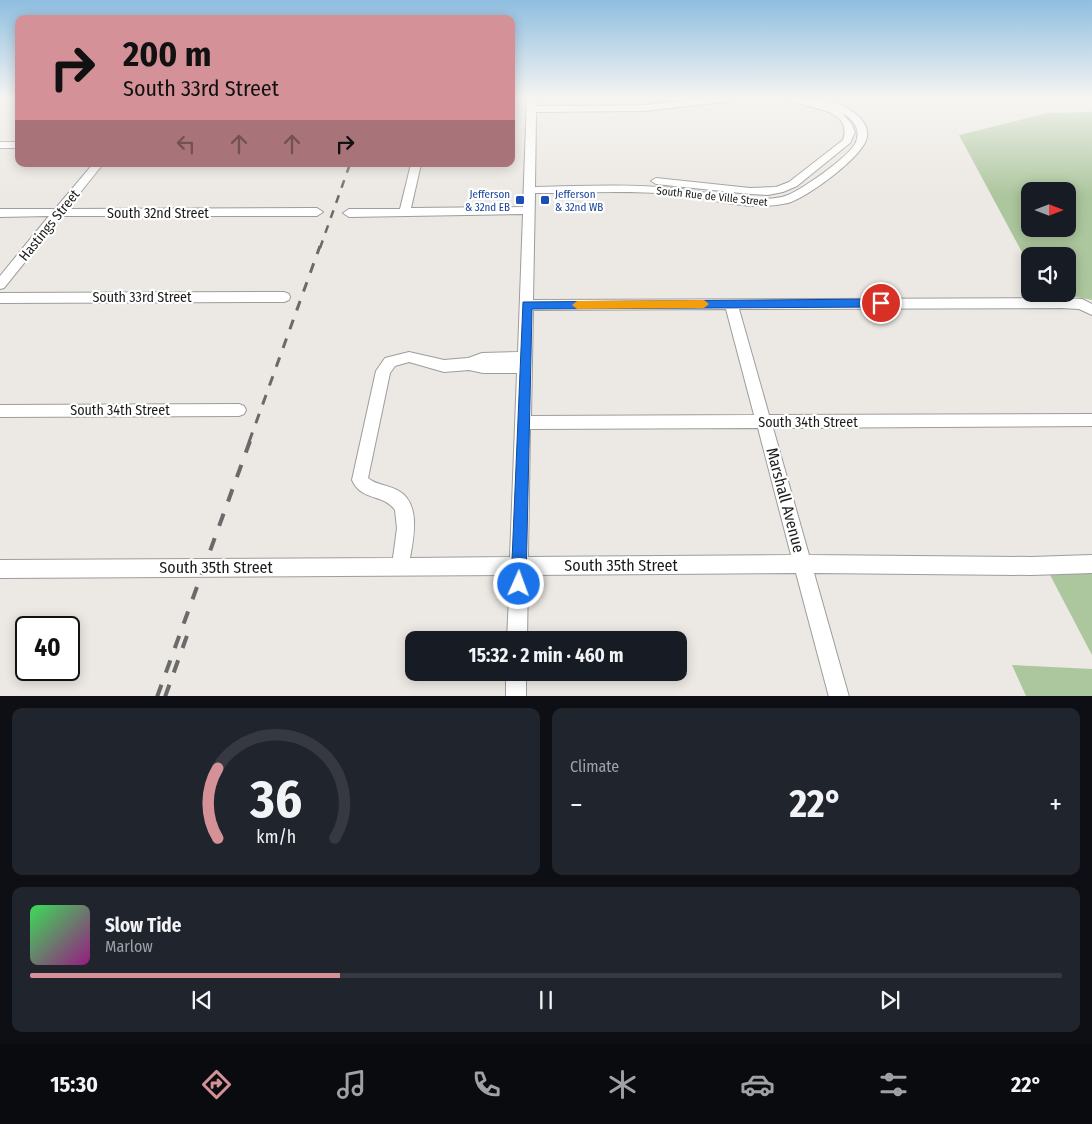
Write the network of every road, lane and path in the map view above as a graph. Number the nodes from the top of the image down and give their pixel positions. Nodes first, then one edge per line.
1 (531, 130) edge
2 (863, 130) edge
3 (0, 145) edge
4 (15, 145) edge
5 (96, 167) edge
6 (415, 167) edge
7 (530, 186) junction
8 (529, 210) junction
9 (317, 212) dead end
10 (405, 212) junction
11 (0, 213) edge
12 (59, 213) junction
13 (349, 213) dead end
14 (0, 286) edge
15 (284, 297) dead end
16 (0, 298) edge
17 (732, 304) junction
18 (526, 305) junction
19 (1087, 307) edge
20 (525, 362) junction
21 (239, 410) dead end
22 (0, 411) edge
23 (1092, 420) edge
24 (764, 422) junction
25 (523, 423) junction
26 (803, 564) junction
27 (1092, 564) edge
28 (400, 566) junction
29 (519, 566) junction
30 (0, 568) edge
31 (517, 631) edge
32 (516, 681) edge
33 (516, 696) edge
34 (839, 696) edge

1 - 7 street
2 - 7 street, South Rue de Ville Street
3 - 4 street
5 - 12 street, Hastings Street
6 - 10 street
7 - 8 street
8 - 10 street
8 - 18 street
9 - 12 street, South 32nd Street
10 - 13 street
11 - 12 street, South 32nd Street
12 - 14 street, Hastings Street
15 - 16 street, South 33rd Street
17 - 18 street
17 - 19 street
17 - 24 street, Marshall Avenue
18 - 20 street
20 - 25 street
20 - 28 street
21 - 22 street, South 34th Street
23 - 24 street, South 34th Street
24 - 25 street, South 34th Street
24 - 26 street, Marshall Avenue
25 - 29 street
26 - 27 street, South 35th Street
26 - 29 street, South 35th Street
26 - 34 street, Marshall Avenue
28 - 29 street, South 35th Street
28 - 30 street, South 35th Street
29 - 31 street
32 - 33 street

